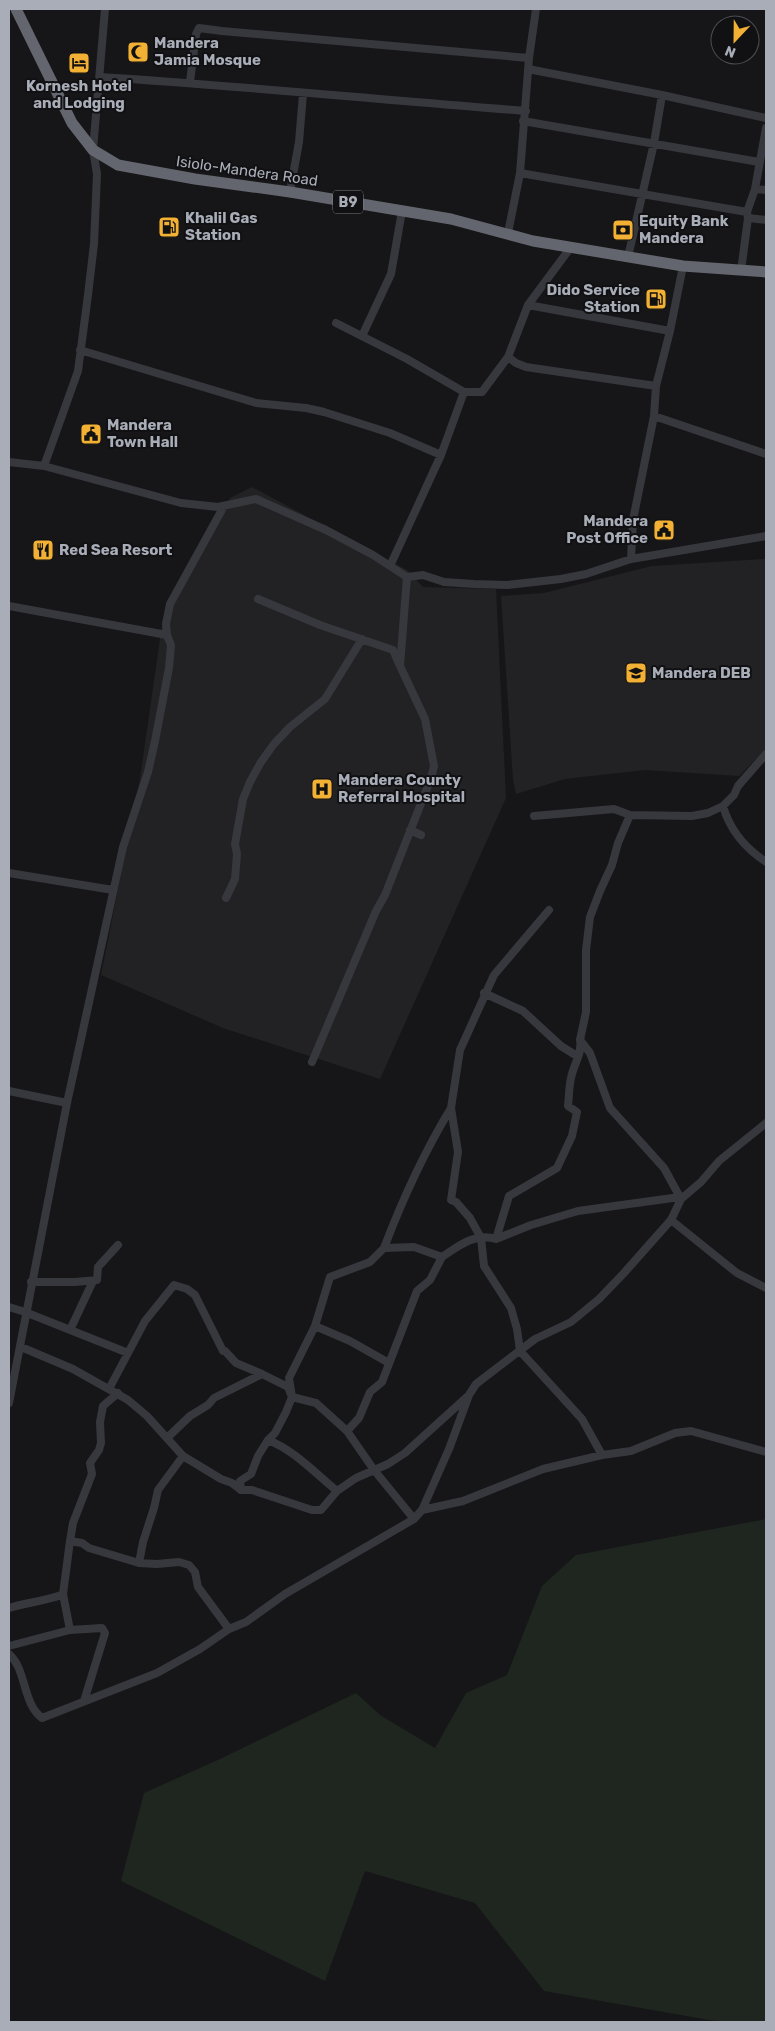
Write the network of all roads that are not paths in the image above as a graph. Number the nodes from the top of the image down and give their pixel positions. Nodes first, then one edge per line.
1 (16, 9) edge
2 (24, 9) edge
3 (105, 9) edge
4 (536, 9) edge
5 (25, 29) junction
6 (529, 58) junction
7 (528, 69) junction
8 (100, 77) junction
9 (190, 82) junction
10 (303, 94) junction
11 (662, 95) junction
12 (526, 111) junction
13 (766, 118) edge
14 (523, 121) junction
15 (766, 128) edge
16 (654, 143) junction
17 (93, 150) junction
18 (759, 162) junction
19 (520, 173) junction
20 (755, 189) junction
21 (766, 190) edge
22 (290, 192) junction
23 (641, 194) junction
24 (402, 211) junction
25 (748, 215) junction
26 (766, 220) edge
27 (508, 233) junction
28 (571, 247) junction
29 (628, 257) junction
30 (682, 266) junction
31 (741, 271) junction
32 (766, 272) edge
33 (528, 305) junction
34 (336, 324) dead end
35 (670, 331) junction
36 (362, 336) junction
37 (80, 350) junction
38 (508, 357) junction
39 (656, 386) junction
40 (464, 392) junction
41 (654, 416) junction
42 (766, 454) edge
43 (441, 455) junction
44 (9, 462) edge
45 (44, 466) junction
46 (224, 506) junction
47 (766, 536) edge
48 (631, 559) junction
49 (390, 566) junction
50 (407, 577) junction
51 (258, 600) dead end
52 (9, 606) edge
53 (167, 635) junction
54 (362, 639) junction
55 (400, 666) junction
56 (766, 754) edge
57 (723, 806) junction
58 (630, 815) junction
59 (534, 816) dead end
60 (410, 830) junction
61 (421, 835) dead end
62 (766, 862) edge
63 (9, 873) edge
64 (113, 890) junction
65 (226, 898) dead end
66 (549, 910) dead end
67 (484, 994) junction
68 (580, 1040) junction
69 (578, 1056) junction
70 (312, 1062) dead end
71 (9, 1091) edge
72 (67, 1103) junction
73 (451, 1108) junction
74 (766, 1123) edge
75 (680, 1198) junction
76 (671, 1220) junction
77 (481, 1238) junction
78 (496, 1239) junction
79 (118, 1245) dead end
80 (384, 1248) junction
81 (442, 1257) junction
82 (93, 1281) junction
83 (32, 1282) junction
84 (766, 1288) edge
85 (9, 1307) edge
86 (25, 1312) junction
87 (315, 1326) junction
88 (70, 1330) junction
89 (21, 1347) junction
90 (520, 1351) junction
91 (128, 1353) junction
92 (389, 1363) junction
93 (262, 1374) junction
94 (109, 1388) junction
95 (118, 1394) junction
96 (469, 1395) junction
97 (292, 1397) junction
98 (9, 1403) edge
99 (347, 1431) junction
100 (168, 1437) junction
101 (268, 1440) junction
102 (766, 1452) edge
103 (602, 1455) junction
104 (183, 1456) junction
105 (374, 1470) junction
106 (240, 1490) junction
107 (337, 1491) junction
108 (422, 1510) junction
109 (414, 1519) junction
110 (70, 1541) junction
111 (139, 1563) junction
112 (63, 1594) junction
113 (9, 1608) edge
114 (229, 1629) junction
115 (70, 1630) junction
116 (9, 1646) edge
117 (9, 1654) edge
118 (84, 1701) junction

1 - 5 highway, Isiolo-Mandera Road / B9
2 - 5 street
3 - 8 street
4 - 6 street
5 - 17 highway, Isiolo-Mandera Road / B9
6 - 7 street
6 - 9 street
7 - 11 street
7 - 12 street
8 - 9 street
8 - 17 street
9 - 10 street
10 - 12 street
10 - 22 street
11 - 13 street
11 - 16 street
12 - 14 street
14 - 16 street
14 - 19 street
15 - 18 street
16 - 18 street
16 - 23 street
17 - 22 highway, Isiolo-Mandera Road / B9
17 - 37 street
18 - 20 street
19 - 23 street
19 - 27 street
20 - 21 street
20 - 25 street
22 - 24 highway, Isiolo-Mandera Road / B9
23 - 25 street
23 - 29 street
24 - 27 highway, Isiolo-Mandera Road / B9
24 - 36 street
25 - 26 street
25 - 31 street
27 - 28 highway, Isiolo-Mandera Road / B9
28 - 29 highway, Isiolo-Mandera Road / B9
28 - 33 street
29 - 30 highway, Isiolo-Mandera Road / B9
30 - 31 highway, Isiolo-Mandera Road / B9
30 - 35 street
31 - 32 highway, Isiolo-Mandera Road / B9
33 - 35 street
33 - 38 street
34 - 36 street
35 - 39 street
36 - 40 street
37 - 43 street
37 - 45 street
38 - 39 street
38 - 40 street
39 - 41 street
40 - 43 street
41 - 42 street
41 - 48 street
43 - 49 street
44 - 45 street
45 - 46 street
46 - 49 street
46 - 53 street
47 - 48 street
48 - 50 street
49 - 50 street
50 - 55 street
51 - 54 street
52 - 53 street
53 - 64 street
54 - 55 street
54 - 65 street
55 - 60 street
56 - 57 street
57 - 58 street
57 - 62 street
58 - 59 street
58 - 68 street
60 - 61 street
60 - 70 street
63 - 64 street
64 - 72 street
66 - 67 street
67 - 69 street
67 - 73 street
68 - 69 street
68 - 75 street
69 - 78 street
71 - 72 street
72 - 83 street
73 - 77 street
73 - 80 street
74 - 75 street
75 - 76 street
75 - 78 street
76 - 84 street
76 - 90 street
77 - 78 street
77 - 81 street
77 - 90 street
79 - 82 street
80 - 81 street
80 - 87 street
81 - 92 street
82 - 83 street
82 - 88 street
83 - 86 street
85 - 86 street
86 - 88 street
86 - 89 street
87 - 92 street
87 - 97 street
88 - 91 street
89 - 94 street
89 - 98 street
90 - 96 street
90 - 103 street
91 - 93 street
91 - 94 street
92 - 99 street
93 - 97 street
93 - 100 street
94 - 95 street
95 - 100 street
95 - 110 street
96 - 105 street
96 - 108 street
97 - 99 street
97 - 101 street
99 - 105 street
100 - 104 street
101 - 106 street
101 - 107 street
102 - 103 street
103 - 108 street
104 - 106 street
104 - 111 street
105 - 107 street
105 - 109 street
106 - 107 street
108 - 109 street
109 - 114 street
110 - 111 street
110 - 112 street
111 - 114 street
112 - 113 street
112 - 115 street
114 - 118 street
115 - 116 street
115 - 118 street
117 - 118 street

